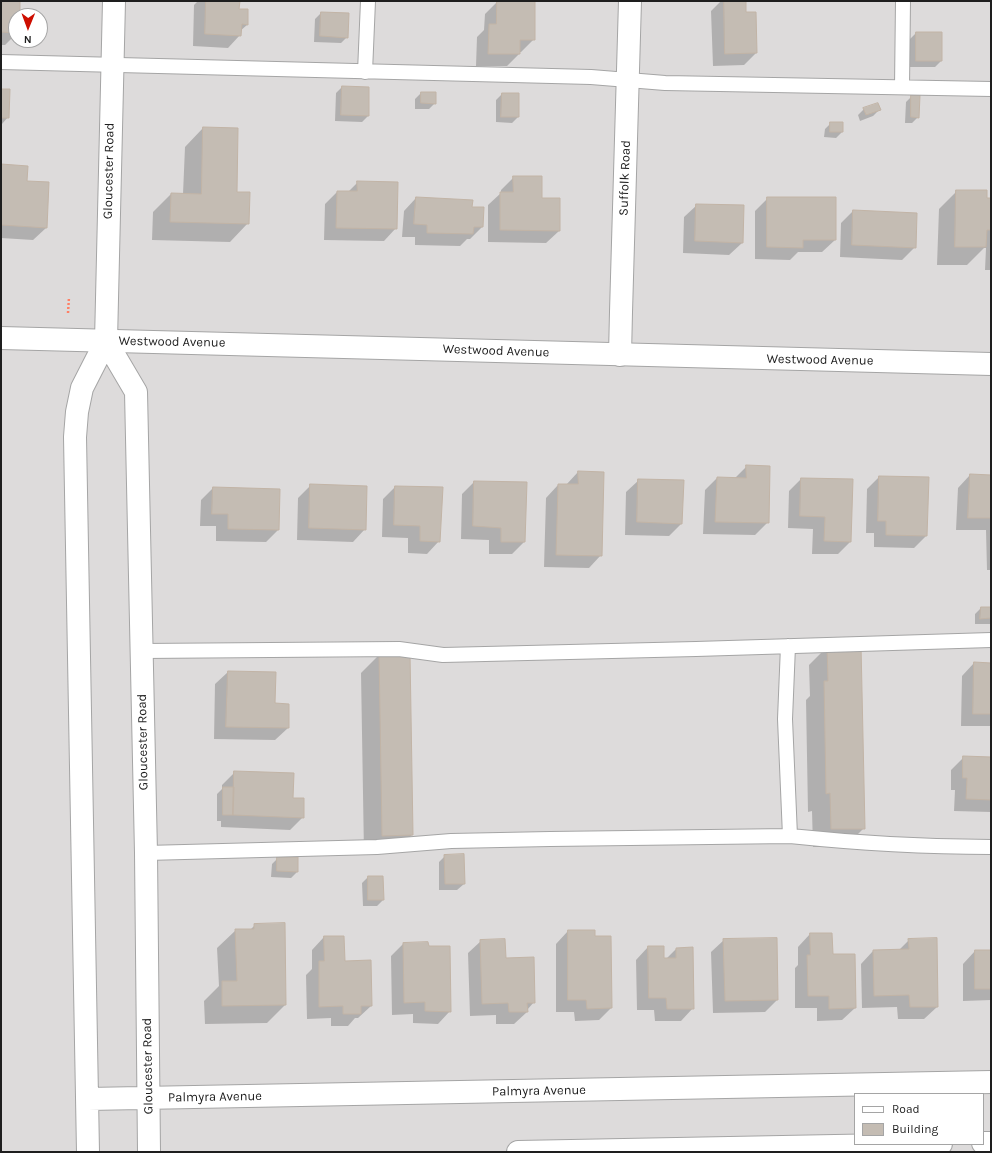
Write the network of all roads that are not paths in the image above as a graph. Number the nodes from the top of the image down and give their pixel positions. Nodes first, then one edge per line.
1 (114, 1) edge
2 (368, 1) edge
3 (630, 1) edge
4 (903, 1) edge
5 (1, 62) edge
6 (112, 66) junction
7 (365, 72) junction
8 (628, 80) junction
9 (902, 87) junction
10 (991, 89) edge
11 (1, 338) edge
12 (106, 341) junction
13 (620, 355) junction
14 (991, 364) edge
15 (991, 640) edge
16 (788, 646) junction
17 (142, 651) junction
18 (790, 836) junction
19 (991, 847) edge
20 (146, 853) junction
21 (991, 1082) edge
22 (88, 1099) junction
23 (148, 1099) junction
24 (888, 1145) edge
25 (88, 1152) edge
26 (149, 1152) edge
27 (518, 1152) edge

1 - 6 street, Gloucester Road
2 - 7 lane
3 - 8 street, Suffolk Road
4 - 9 lane
5 - 6 lane
6 - 7 lane
6 - 12 street, Gloucester Road
7 - 8 lane
8 - 9 lane
8 - 13 street, Suffolk Road
9 - 10 lane
11 - 12 street, Westwood Avenue
12 - 13 street, Westwood Avenue
12 - 17 street, Gloucester Road
12 - 22 street, Gloucester Road
13 - 14 street, Westwood Avenue
15 - 16 lane
16 - 17 lane
16 - 18 lane
17 - 20 street, Gloucester Road
18 - 19 lane
18 - 20 lane
20 - 23 street, Gloucester Road
21 - 23 street, Palmyra Avenue
22 - 23 street, Palmyra Avenue
22 - 25 street, Gloucester Road
23 - 26 street, Gloucester Road
24 - 27 street

